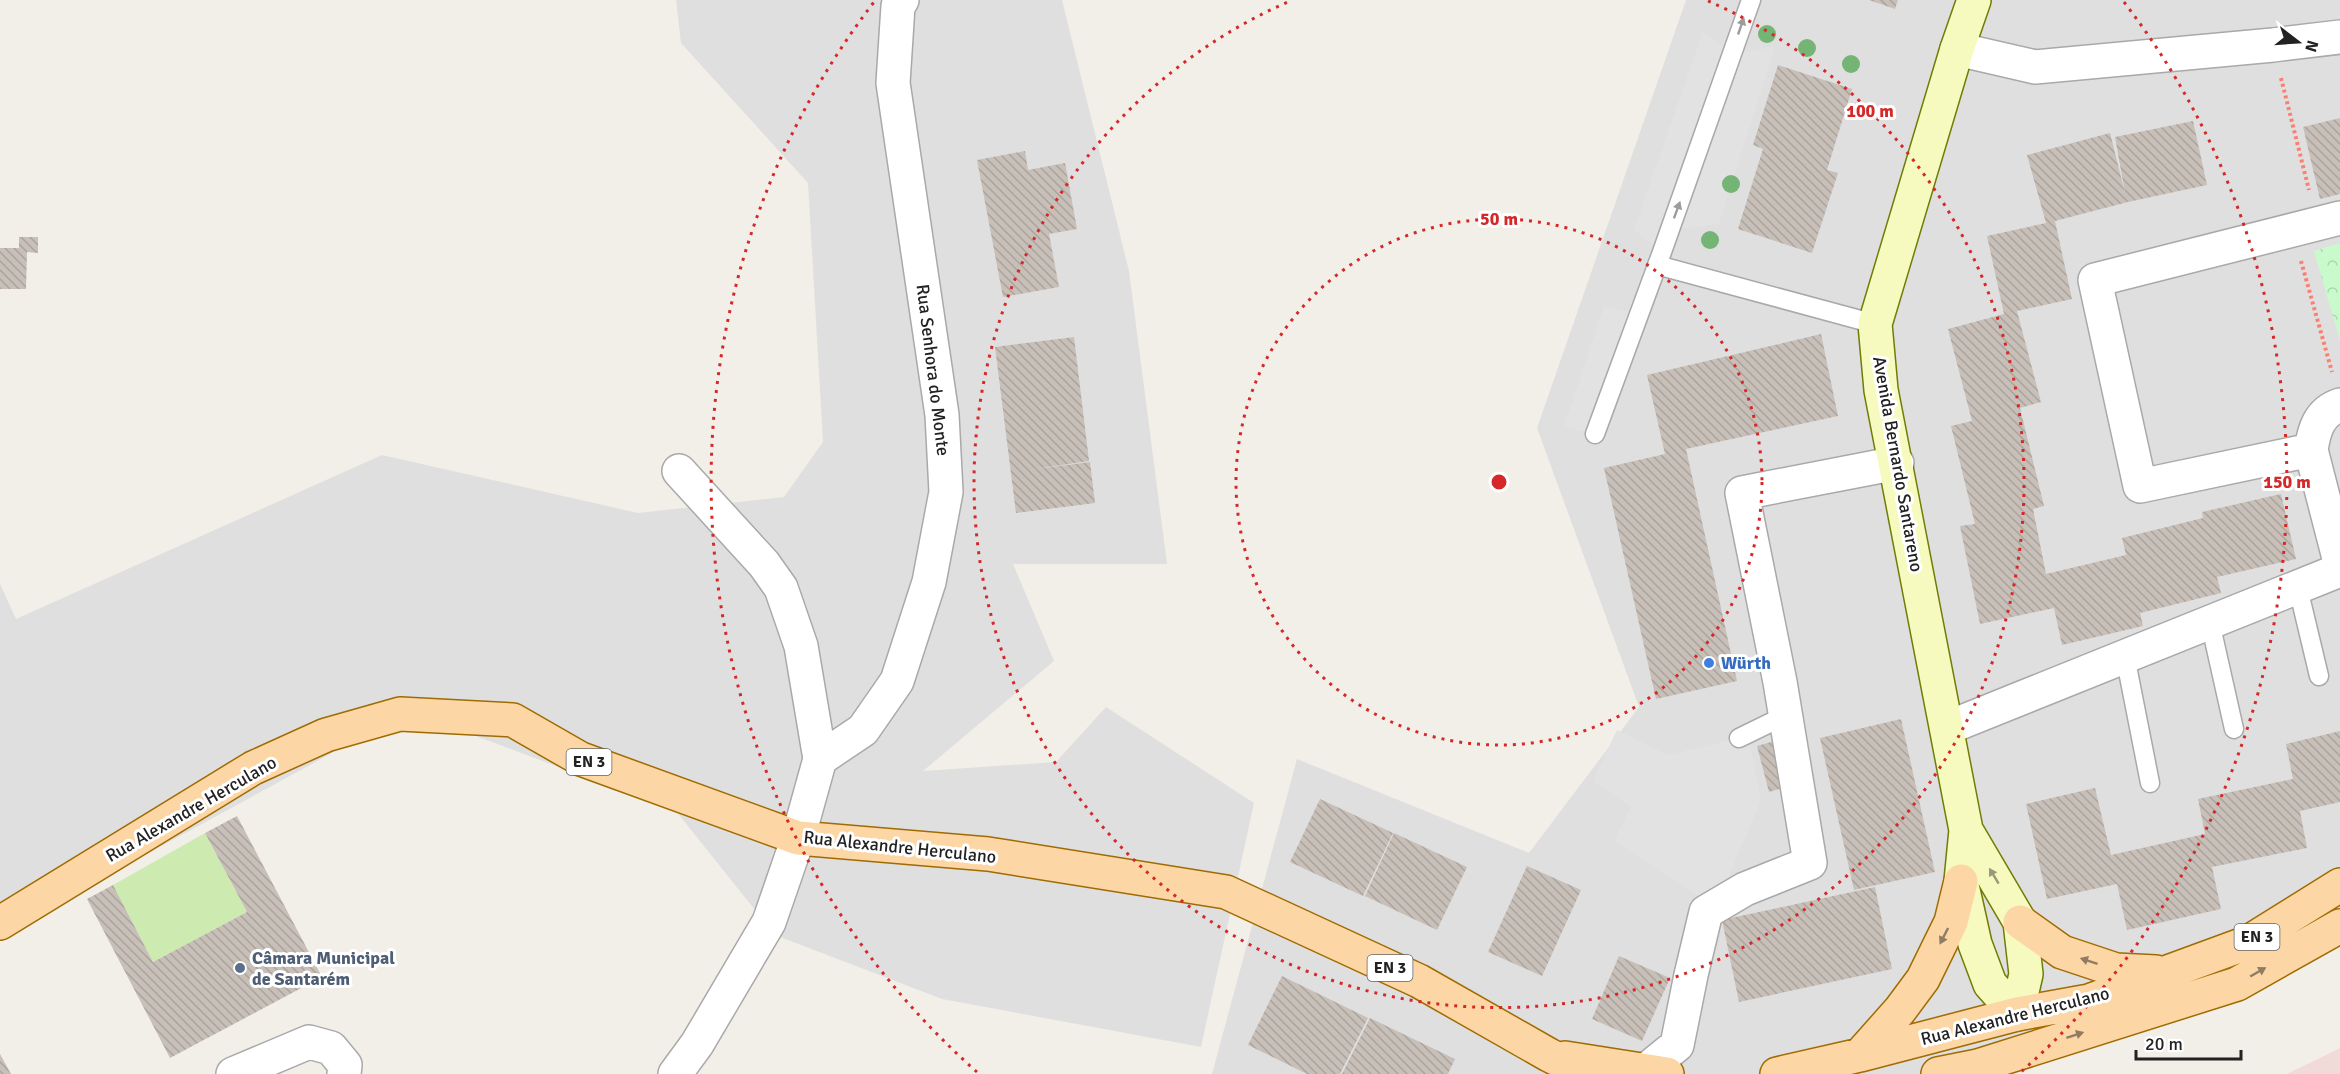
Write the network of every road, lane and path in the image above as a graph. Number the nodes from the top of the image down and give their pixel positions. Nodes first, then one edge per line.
1 (1750, 0) edge
2 (1974, 0) edge
3 (898, 2) edge
4 (2340, 36) edge
5 (2273, 45) junction
6 (1957, 49) junction
7 (2317, 224) edge
8 (1657, 265) junction
9 (1875, 324) junction
10 (2337, 391) edge
11 (1595, 434) dead end
12 (2311, 450) junction
13 (1896, 463) junction
14 (679, 471) dead end
15 (2340, 562) edge
16 (2340, 570) edge
17 (2298, 588) junction
18 (2210, 622) junction
19 (2126, 656) junction
20 (2319, 676) dead end
21 (1786, 715) junction
22 (1947, 728) junction
23 (2234, 729) dead end
24 (1739, 738) dead end
25 (820, 759) junction
26 (2150, 783) dead end
27 (1966, 831) junction
28 (798, 838) junction
29 (1961, 881) junction
30 (2340, 885) edge
31 (2020, 922) junction
32 (0, 923) edge
33 (2340, 926) edge
34 (2167, 973) junction
35 (2018, 1014) junction
36 (2025, 1051) junction
37 (1549, 1055) junction
38 (1860, 1055) junction
39 (1656, 1072) edge
40 (233, 1074) edge
41 (344, 1074) edge
42 (675, 1074) edge
43 (1587, 1074) edge
44 (1777, 1074) edge
45 (1938, 1074) edge

8 -> 1 lane
2 - 6 main road, Avenida Bernardo Santareno
3 - 25 street, Rua Senhora do Monte
4 - 5 street
5 - 6 street
5 - 7 path
6 - 9 main road, Avenida Bernardo Santareno
7 - 10 path
7 - 12 street
8 - 9 lane
8 - 11 lane
9 - 13 main road, Avenida Bernardo Santareno
10 - 12 street
12 - 15 street
13 - 21 street
13 - 22 main road, Avenida Bernardo Santareno
14 - 25 street
16 - 17 street
17 - 18 street
17 - 20 lane
18 - 19 street
18 - 23 lane
19 - 22 street
19 - 26 lane
21 - 24 lane
21 - 39 street
22 - 27 main road, Avenida Bernardo Santareno
25 - 28 street
27 - 29 main road, Avenida Bernardo Santareno
31 -> 27 main road, Avenida Bernardo Santareno
28 - 32 main road, Rua Alexandre Herculano / EN 3
28 - 37 main road, Rua Alexandre Herculano / EN 3
28 - 42 street
29 - 35 main road, Avenida Bernardo Santareno
29 -> 38 main road
30 - 34 main road, Rua Alexandre Herculano / EN 3
34 -> 31 main road
31 - 35 main road, Avenida Bernardo Santareno
36 -> 33 main road, Rua Alexandre Herculano / EN 3
34 - 35 main road, Rua Alexandre Herculano / EN 3
35 - 36 main road
35 - 38 main road, Rua Alexandre Herculano / EN 3
36 - 45 main road, Rua Alexandre Herculano / EN 3
37 - 39 main road, Rua Alexandre Herculano / EN 3
37 - 43 main road, Rua Alexandre Herculano / EN 3
38 - 44 main road, Rua Alexandre Herculano / EN 3
40 - 41 street

